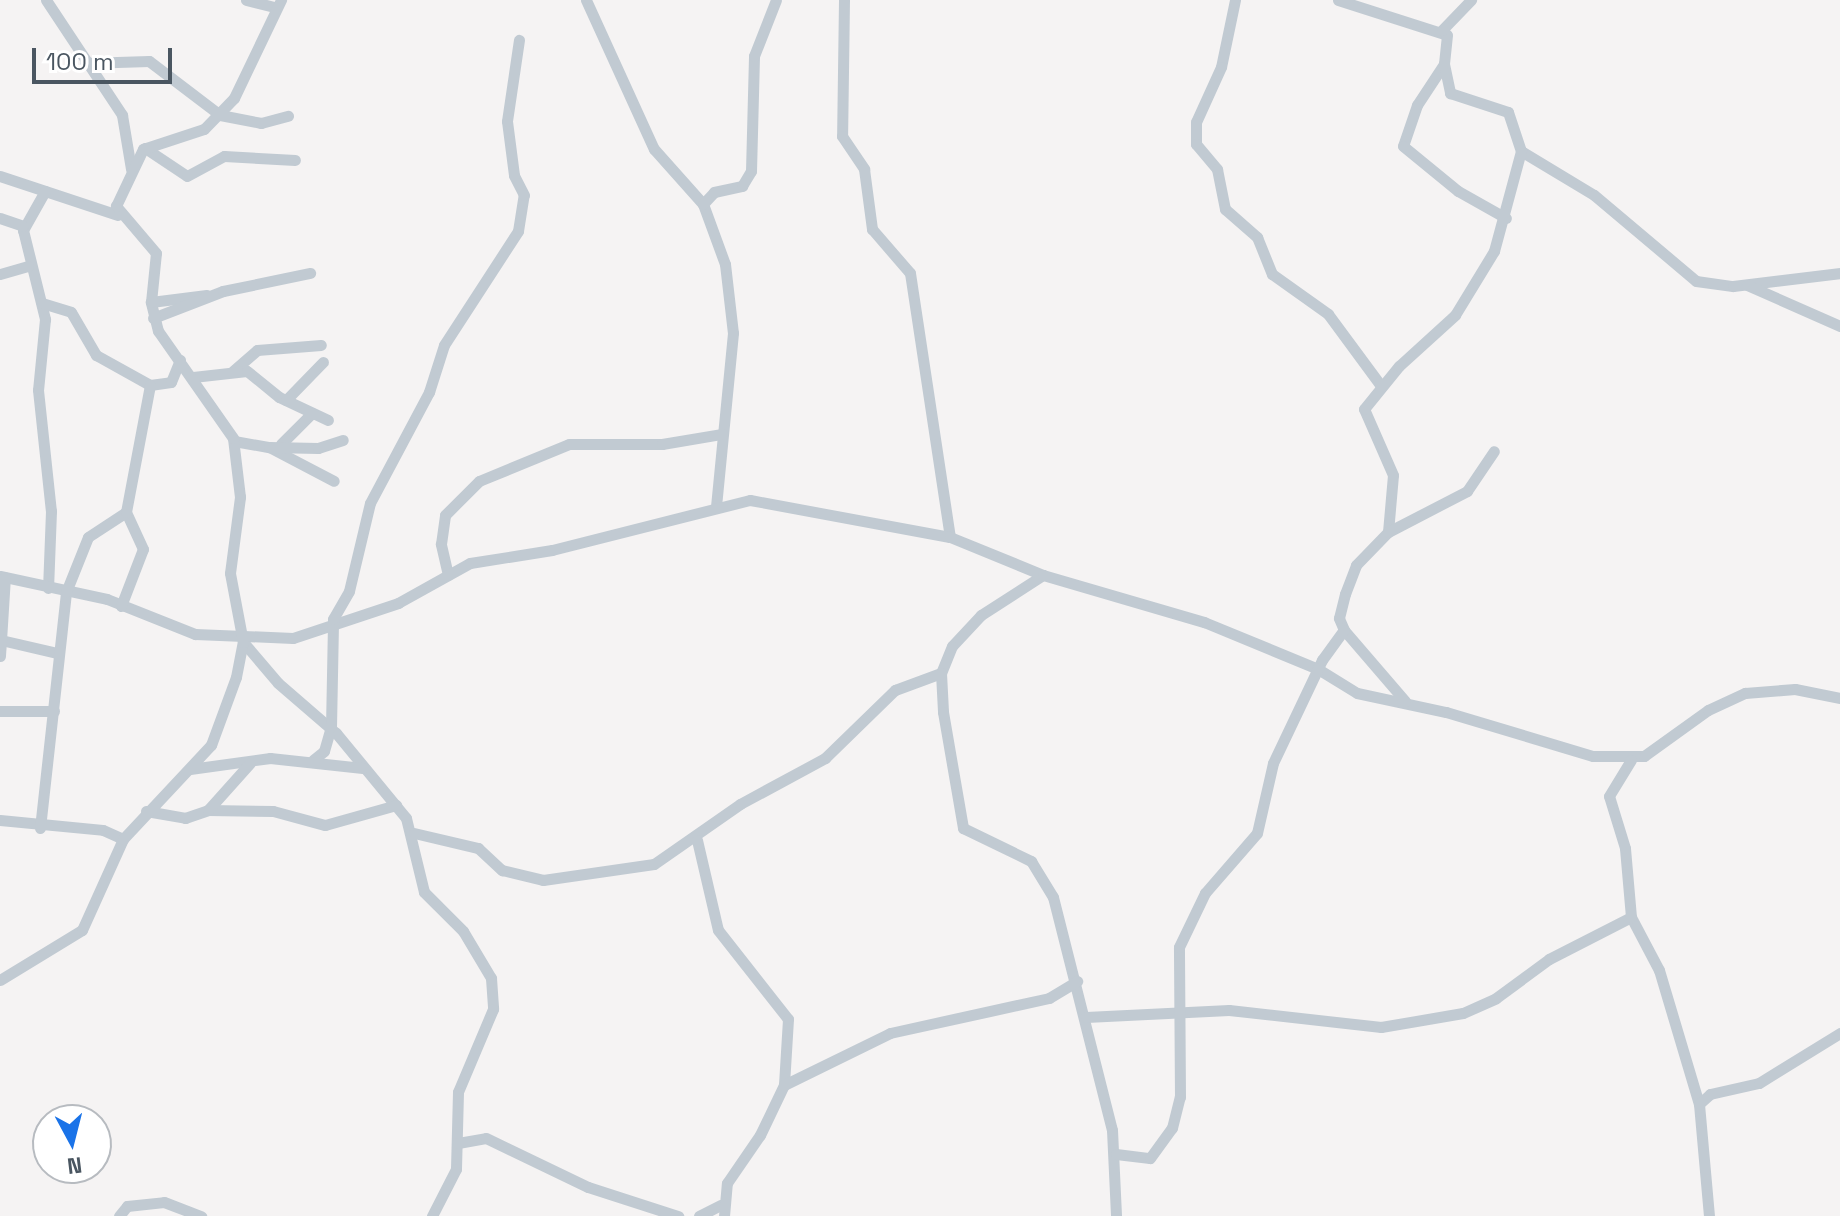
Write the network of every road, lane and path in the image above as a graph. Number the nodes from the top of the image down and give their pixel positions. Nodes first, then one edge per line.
1 (46, 0) edge
2 (246, 0) edge
3 (586, 0) edge
4 (776, 0) edge
5 (844, 0) edge
6 (1235, 0) edge
7 (1338, 0) edge
8 (1471, 0) edge
9 (278, 4) edge
10 (1442, 30) junction
11 (519, 40) dead end
12 (85, 63) junction
13 (1444, 64) junction
14 (220, 115) junction
15 (288, 116) dead end
16 (145, 148) junction
17 (1521, 151) junction
18 (295, 160) dead end
19 (131, 169) junction
20 (0, 176) edge
21 (45, 191) junction
22 (703, 204) junction
23 (118, 215) junction
24 (0, 218) edge
25 (1506, 218) junction
26 (23, 226) junction
27 (28, 266) junction
28 (310, 273) dead end
29 (1840, 273) edge
30 (0, 274) edge
31 (1747, 285) junction
32 (211, 295) junction
33 (151, 302) junction
34 (42, 303) junction
35 (153, 318) junction
36 (1840, 326) edge
37 (321, 345) dead end
38 (180, 360) junction
39 (323, 362) dead end
40 (233, 371) junction
41 (193, 377) junction
42 (150, 385) junction
43 (1381, 386) junction
44 (286, 400) junction
45 (312, 413) junction
46 (328, 420) dead end
47 (722, 434) junction
48 (343, 440) dead end
49 (234, 441) junction
50 (275, 445) junction
51 (1494, 451) dead end
52 (334, 481) dead end
53 (716, 505) junction
54 (126, 512) junction
55 (1388, 532) junction
56 (950, 537) junction
57 (448, 575) junction
58 (1043, 575) junction
59 (2, 576) edge
60 (48, 588) junction
61 (66, 592) junction
62 (121, 606) junction
63 (333, 626) junction
64 (1344, 630) junction
65 (1, 636) edge
66 (242, 640) junction
67 (57, 653) junction
68 (0, 656) edge
69 (1318, 669) junction
70 (941, 673) junction
71 (1840, 698) edge
72 (1405, 701) junction
73 (0, 711) edge
74 (54, 711) junction
75 (331, 727) junction
76 (313, 760) junction
77 (1631, 760) junction
78 (250, 763) junction
79 (362, 768) junction
80 (190, 769) junction
81 (396, 805) junction
82 (208, 810) junction
83 (146, 811) junction
84 (0, 820) edge
85 (40, 828) junction
86 (414, 833) junction
87 (123, 839) junction
88 (697, 840) junction
89 (1631, 917) junction
90 (0, 980) edge
91 (1077, 981) junction
92 (1177, 1011) junction
93 (1086, 1017) junction
94 (1840, 1033) edge
95 (784, 1085) junction
96 (1699, 1104) junction
97 (458, 1143) junction
98 (1116, 1154) junction
99 (629, 1200) junction
100 (722, 1210) edge
101 (119, 1216) edge
102 (201, 1216) edge
103 (432, 1216) edge
104 (628, 1216) edge
105 (678, 1216) edge
106 (699, 1216) edge
107 (1116, 1216) edge
108 (1709, 1216) edge

1 - 12 street
2 - 9 street
3 - 22 street
4 - 22 street
5 - 56 street
6 - 43 street
7 - 10 street
8 - 10 street
9 - 14 street
10 - 13 street
11 - 63 street
12 - 14 street
12 - 19 street
13 - 17 street
13 - 25 street
14 - 15 street
14 - 16 street
16 - 18 street
16 - 19 street
17 - 25 street
17 - 31 street
19 - 23 street
20 - 21 street
21 - 23 street
21 - 26 street
22 - 47 street
23 - 33 street
24 - 26 street
25 - 43 street
26 - 27 street
27 - 30 street
27 - 34 street
28 - 32 street
29 - 31 street
31 - 36 street
32 - 33 street
32 - 35 street
33 - 35 street
34 - 42 street
34 - 60 street
35 - 38 street
37 - 40 street
38 - 41 street
38 - 42 street
39 - 44 street
40 - 41 street
40 - 44 street
41 - 49 street
42 - 54 street
43 - 55 street
44 - 45 street
45 - 46 street
45 - 50 street
47 - 53 street
47 - 57 street
48 - 50 street
49 - 50 street
49 - 66 street
50 - 52 street
51 - 55 street
53 - 56 street
53 - 57 street
54 - 61 street
54 - 62 street
55 - 64 street
56 - 58 street
57 - 63 street
58 - 69 street
58 - 70 street
59 - 60 street
59 - 65 street
60 - 61 street
61 - 62 street
61 - 67 street
62 - 66 street
63 - 66 street
63 - 75 street
64 - 69 street
64 - 72 street
65 - 67 street
65 - 68 street
66 - 75 street
66 - 80 street
67 - 74 street
69 - 72 street
69 - 92 street
70 - 88 street
70 - 91 street
71 - 77 street
72 - 77 street
73 - 74 street
74 - 85 street
75 - 76 street
75 - 79 street
76 - 78 street
76 - 79 street
77 - 89 street
78 - 80 street
78 - 82 street
79 - 81 street
80 - 83 street
81 - 82 street
81 - 86 street
82 - 83 street
83 - 87 street
84 - 85 street
85 - 87 street
86 - 88 street
86 - 97 street
87 - 90 street
88 - 95 street
89 - 92 street
89 - 96 street
91 - 93 street
91 - 95 street
92 - 93 street
92 - 98 street
93 - 98 street
94 - 96 street
95 - 100 street
96 - 108 street
97 - 99 street
97 - 103 street
98 - 107 street
99 - 104 street
99 - 105 street
100 - 106 street
101 - 102 street

